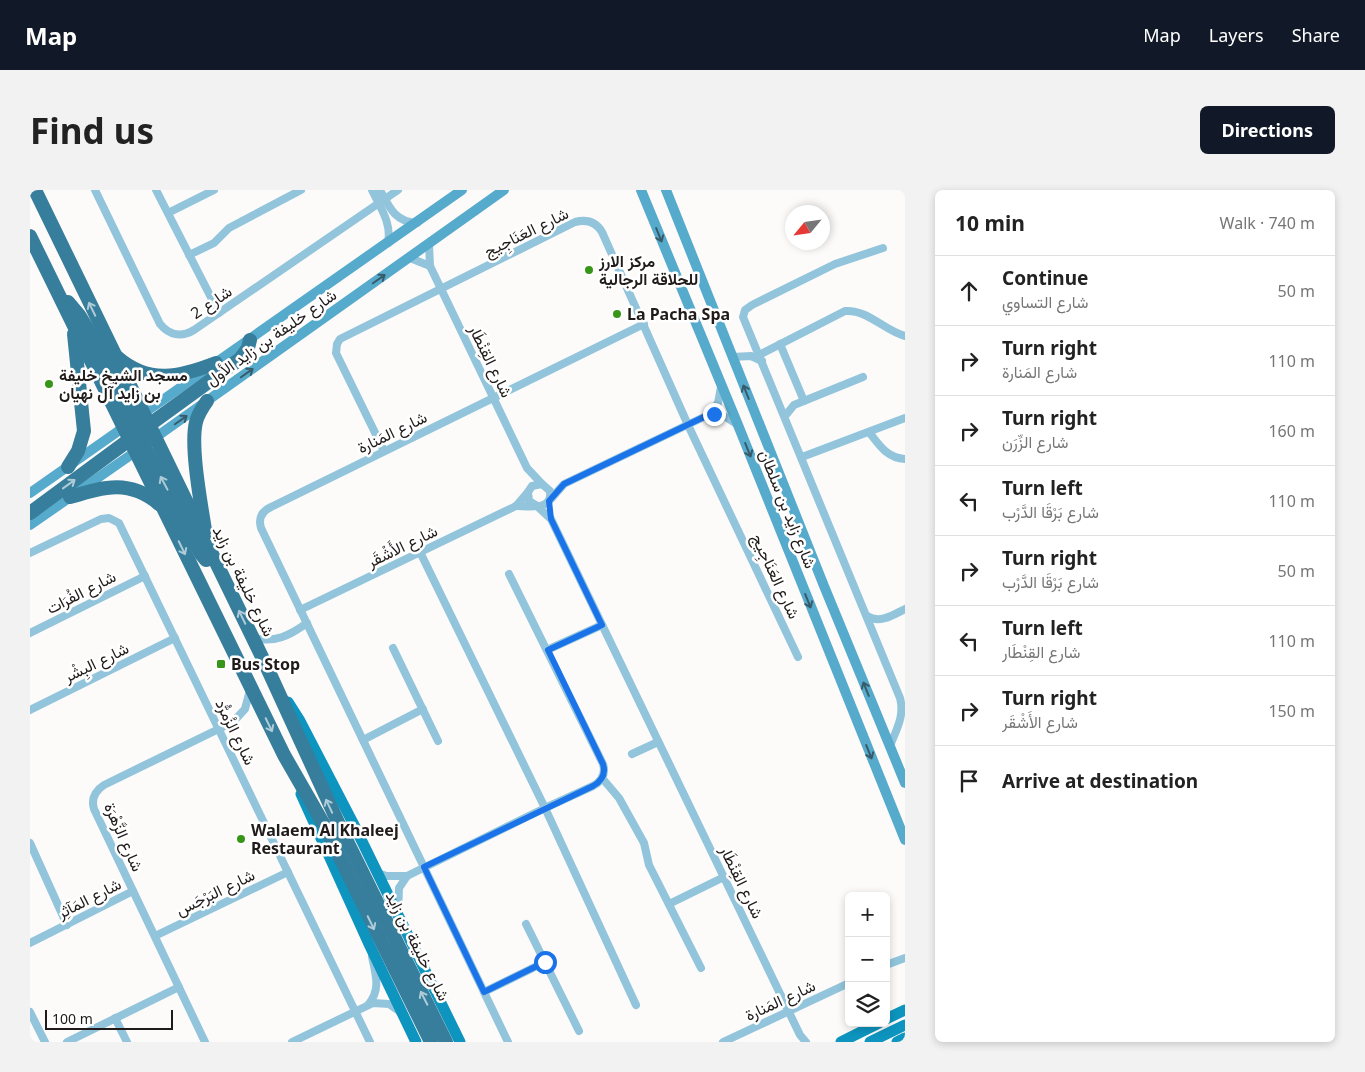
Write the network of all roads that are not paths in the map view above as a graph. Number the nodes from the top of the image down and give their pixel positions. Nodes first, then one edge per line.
1 (95, 190) edge
2 (156, 190) edge
3 (214, 190) edge
4 (301, 190) edge
5 (372, 190) edge
6 (380, 190) edge
7 (398, 190) edge
8 (462, 190) edge
9 (490, 190) edge
10 (504, 190) edge
11 (641, 190) edge
12 (666, 191) edge
13 (39, 193) edge
14 (382, 201) junction
15 (485, 204) junction
16 (168, 214) junction
17 (417, 223) junction
18 (30, 236) edge
19 (388, 242) junction
20 (429, 244) junction
21 (883, 248) dead end
22 (188, 255) junction
23 (410, 258) junction
24 (430, 266) junction
25 (441, 288) junction
26 (59, 296) junction
27 (219, 313) junction
28 (74, 324) junction
29 (644, 324) junction
30 (905, 336) edge
31 (250, 340) junction
32 (780, 344) junction
33 (113, 353) junction
34 (732, 357) junction
35 (761, 358) junction
36 (216, 363) junction
37 (863, 376) dead end
38 (721, 385) junction
39 (493, 398) junction
40 (207, 401) junction
41 (804, 401) junction
42 (779, 402) junction
43 (794, 405) junction
44 (708, 415) junction
45 (785, 416) junction
46 (905, 418) edge
47 (688, 425) junction
48 (738, 426) junction
49 (870, 432) junction
50 (139, 433) junction
51 (384, 451) junction
52 (802, 457) junction
53 (905, 459) edge
54 (68, 467) junction
55 (527, 468) junction
56 (543, 484) junction
57 (564, 484) junction
58 (529, 491) junction
59 (30, 493) edge
60 (70, 497) junction
61 (549, 500) junction
62 (160, 504) junction
63 (516, 506) junction
64 (537, 506) junction
65 (30, 513) edge
66 (551, 519) junction
67 (30, 525) edge
68 (208, 548) junction
69 (420, 552) junction
70 (30, 553) edge
71 (218, 566) junction
72 (509, 574) dead end
73 (145, 576) junction
74 (905, 609) edge
75 (300, 610) junction
76 (867, 616) junction
77 (880, 620) junction
78 (307, 623) junction
79 (602, 625) junction
80 (874, 632) junction
81 (30, 633) edge
82 (175, 638) junction
83 (253, 638) junction
84 (393, 648) dead end
85 (548, 650) junction
86 (798, 658) dead end
87 (264, 661) junction
88 (251, 688) junction
89 (423, 709) junction
90 (30, 710) edge
91 (219, 729) junction
92 (363, 740) junction
93 (438, 741) dead end
94 (658, 742) junction
95 (890, 746) junction
96 (632, 754) dead end
97 (284, 755) junction
98 (602, 778) junction
99 (905, 783) edge
100 (545, 808) junction
101 (905, 840) edge
102 (30, 843) edge
103 (424, 867) junction
104 (288, 872) junction
105 (376, 872) junction
106 (407, 876) junction
107 (724, 877) junction
108 (134, 891) junction
109 (669, 904) junction
110 (398, 915) junction
111 (526, 924) dead end
112 (67, 925) junction
113 (155, 936) junction
114 (30, 943) edge
115 (369, 944) junction
116 (905, 958) edge
117 (545, 962) junction
118 (890, 964) edge
119 (701, 968) dead end
120 (845, 985) edge
121 (179, 987) junction
122 (484, 992) junction
123 (368, 1005) junction
124 (636, 1005) dead end
125 (905, 1010) edge
126 (355, 1011) junction
127 (30, 1012) edge
128 (789, 1012) junction
129 (402, 1014) junction
130 (115, 1018) junction
131 (890, 1018) edge
132 (905, 1025) edge
133 (871, 1027) edge
134 (579, 1031) dead end
135 (800, 1038) edge
136 (905, 1038) edge
137 (45, 1042) edge
138 (67, 1042) edge
139 (127, 1042) edge
140 (205, 1042) edge
141 (292, 1042) edge
142 (370, 1042) edge
143 (416, 1042) edge
144 (431, 1042) edge
145 (446, 1042) edge
146 (460, 1042) edge
147 (508, 1042) edge
148 (723, 1042) edge
149 (806, 1042) edge
150 (841, 1042) edge
151 (870, 1042) edge
152 (897, 1042) edge

1 - 27 street, شارع 2
2 - 16 street
3 - 16 street
4 - 22 street
5 - 14 street
6 - 14 street
7 - 14 street, شارع 2
8 - 17 main road, شارع خليفة بن زايد الأول
9 - 15 main road
10 - 15 main road, شارع خليفة بن زايد الأول
11 -> 38 main road, شارع زايد بن سلطان
12 - 34 main road, شارع زايد بن سلطان
33 -> 13 highway, شارع خليفة بن زايد
14 - 17 street
14 - 19 street
14 - 27 street, شارع 2
15 - 20 main road, شارع خليفة بن زايد الأول
16 - 22 street
17 - 19 main road, شارع خليفة بن زايد الأول
18 - 26 highway, شارع خليفة بن زايد
19 - 31 main road, شارع خليفة بن زايد الأول
20 - 23 main road, شارع خليفة بن زايد الأول
20 - 24 street, شارع القِنْطَار
21 - 35 street
22 - 27 street
23 - 24 street
40 -> 23 main road, شارع خليفة بن زايد الأول
24 - 25 street, شارع القِنْطَار
25 - 29 street, شارع العَنَاجِيج
25 - 39 street, شارع القِنْطَار
25 - 51 street, شارع العَنَاجِيج
26 - 28 highway, شارع خليفة بن زايد
26 - 50 highway
28 - 50 highway, شارع خليفة بن زايد
28 - 54 highway
29 - 39 street, شارع المَنارة
29 - 47 street, شارع العَنَاجِيج
30 - 32 street
31 - 36 main road, شارع خليفة بن زايد الأول
31 - 50 highway
32 - 35 street
32 - 41 street
33 - 36 highway
33 - 50 highway, شارع خليفة بن زايد
34 - 35 street
95 -> 34 main road, شارع زايد بن سلطان
35 - 42 street
36 - 50 main road, شارع خليفة بن زايد الأول
37 - 41 street
38 - 44 street
38 - 48 main road, شارع زايد بن سلطان
39 - 51 street, شارع المَنارة
39 - 55 street, شارع القِنْطَار
50 -> 40 main road, شارع خليفة بن زايد الأول
40 - 68 highway
41 - 43 street
42 - 43 street
42 - 45 street
43 - 45 street
44 - 47 street
44 - 48 street
45 - 52 street
46 - 49 street
47 - 57 street
47 - 86 street, شارع العَنَاجِيج
48 -> 101 main road, شارع زايد بن سلطان
49 - 52 street
49 - 53 street
50 - 54 main road, شارع خليفة بن زايد الأول
50 - 60 main road, شارع خليفة بن زايد الأول
50 - 62 highway, شارع خليفة بن زايد
65 -> 50 highway
50 - 68 highway, شارع خليفة بن زايد
71 -> 50 highway
51 - 75 street, شارع المَنارة
52 - 76 street
54 - 59 main road, شارع خليفة بن زايد الأول
55 - 56 street, شارع القِنْطَار
55 - 58 street, شارع القِنْطَار
56 - 57 street
56 - 58 street
56 - 61 street
57 - 61 street
58 - 63 street, شارع الأَشْقَر
58 - 64 street
60 - 62 highway
60 - 67 main road, شارع خليفة بن زايد الأول
61 - 64 street
61 - 66 street, شارع القِنْطَار
62 -> 88 highway, شارع خليفة بن زايد
63 - 64 street, شارع الأَشْقَر
63 - 69 street, شارع الأَشْقَر
64 - 66 street, شارع القِنْطَار
66 - 79 street, شارع القِنْطَار
68 - 71 highway, شارع خليفة بن زايد
69 - 75 street, شارع الأَشْقَر
69 - 100 street
70 - 73 street, شارع الزُمرُّد
83 -> 71 highway, شارع خليفة بن زايد
72 - 85 street
73 - 81 street, شارع الفُرَات
73 - 82 street, شارع الزُمرُّد
74 - 77 street
75 - 78 street, شارع المَنارة
76 - 77 street
76 - 80 street
77 - 80 street
78 - 83 street
78 - 92 street, شارع المَنارة
79 - 85 street
79 - 94 street, شارع القِنْطَار
80 - 95 street
82 - 90 street, شارع البِشْر
82 - 91 street, شارع الزُمرُّد
83 - 87 highway, شارع خليفة بن زايد
84 - 89 street
85 - 98 street
87 - 105 main road
145 -> 87 highway, شارع خليفة بن زايد
88 - 91 street, شارع الزَّهْرَة
88 -> 97 highway, شارع خليفة بن زايد
89 - 92 street
89 - 93 street
91 - 104 street, شارع الزُمرُّد
91 - 108 street, شارع الزَّهْرَة
92 - 103 street, شارع المَنارة
94 - 96 street
94 - 107 street, شارع القِنْطَار
95 - 99 main road, شارع زايد بن سلطان
97 - 115 main road
97 -> 144 highway, شارع خليفة بن زايد
98 - 100 street
98 - 109 street
100 - 103 street
100 - 124 street
102 - 112 street
103 - 106 street
103 - 122 street, شارع المَنارة
104 - 113 street, شارع البَرْجَس
104 - 126 street, شارع الزُمرُّد
105 - 106 street
105 - 110 main road
106 - 110 street
107 - 109 street
107 - 128 street, شارع القِنْطَار
108 - 112 street, شارع المَآثِر
108 - 113 street, شارع الزَّهْرَة
109 - 119 street
110 - 146 main road
111 - 117 street
112 - 114 street, شارع المَآثِر
113 - 121 street, شارع الزَّهْرَة
115 - 123 street
115 - 129 main road
116 - 118 street
117 - 122 street
117 - 134 street
120 - 128 street, شارع المَنارة
121 - 130 street
121 - 140 street, شارع الزَّهْرَة
122 - 147 street, شارع المَنارة
123 - 126 street
123 - 129 street
125 - 131 main road
126 - 141 street
126 - 142 street, شارع الزُمرُّد
127 - 137 street
128 - 135 street, شارع القِنْطَار
128 - 148 street, شارع المَنارة
129 - 143 main road
130 - 138 street
130 - 139 street
132 - 151 main road
133 - 150 main road
135 - 149 street, شارع القِنْطَار
136 - 152 main road

